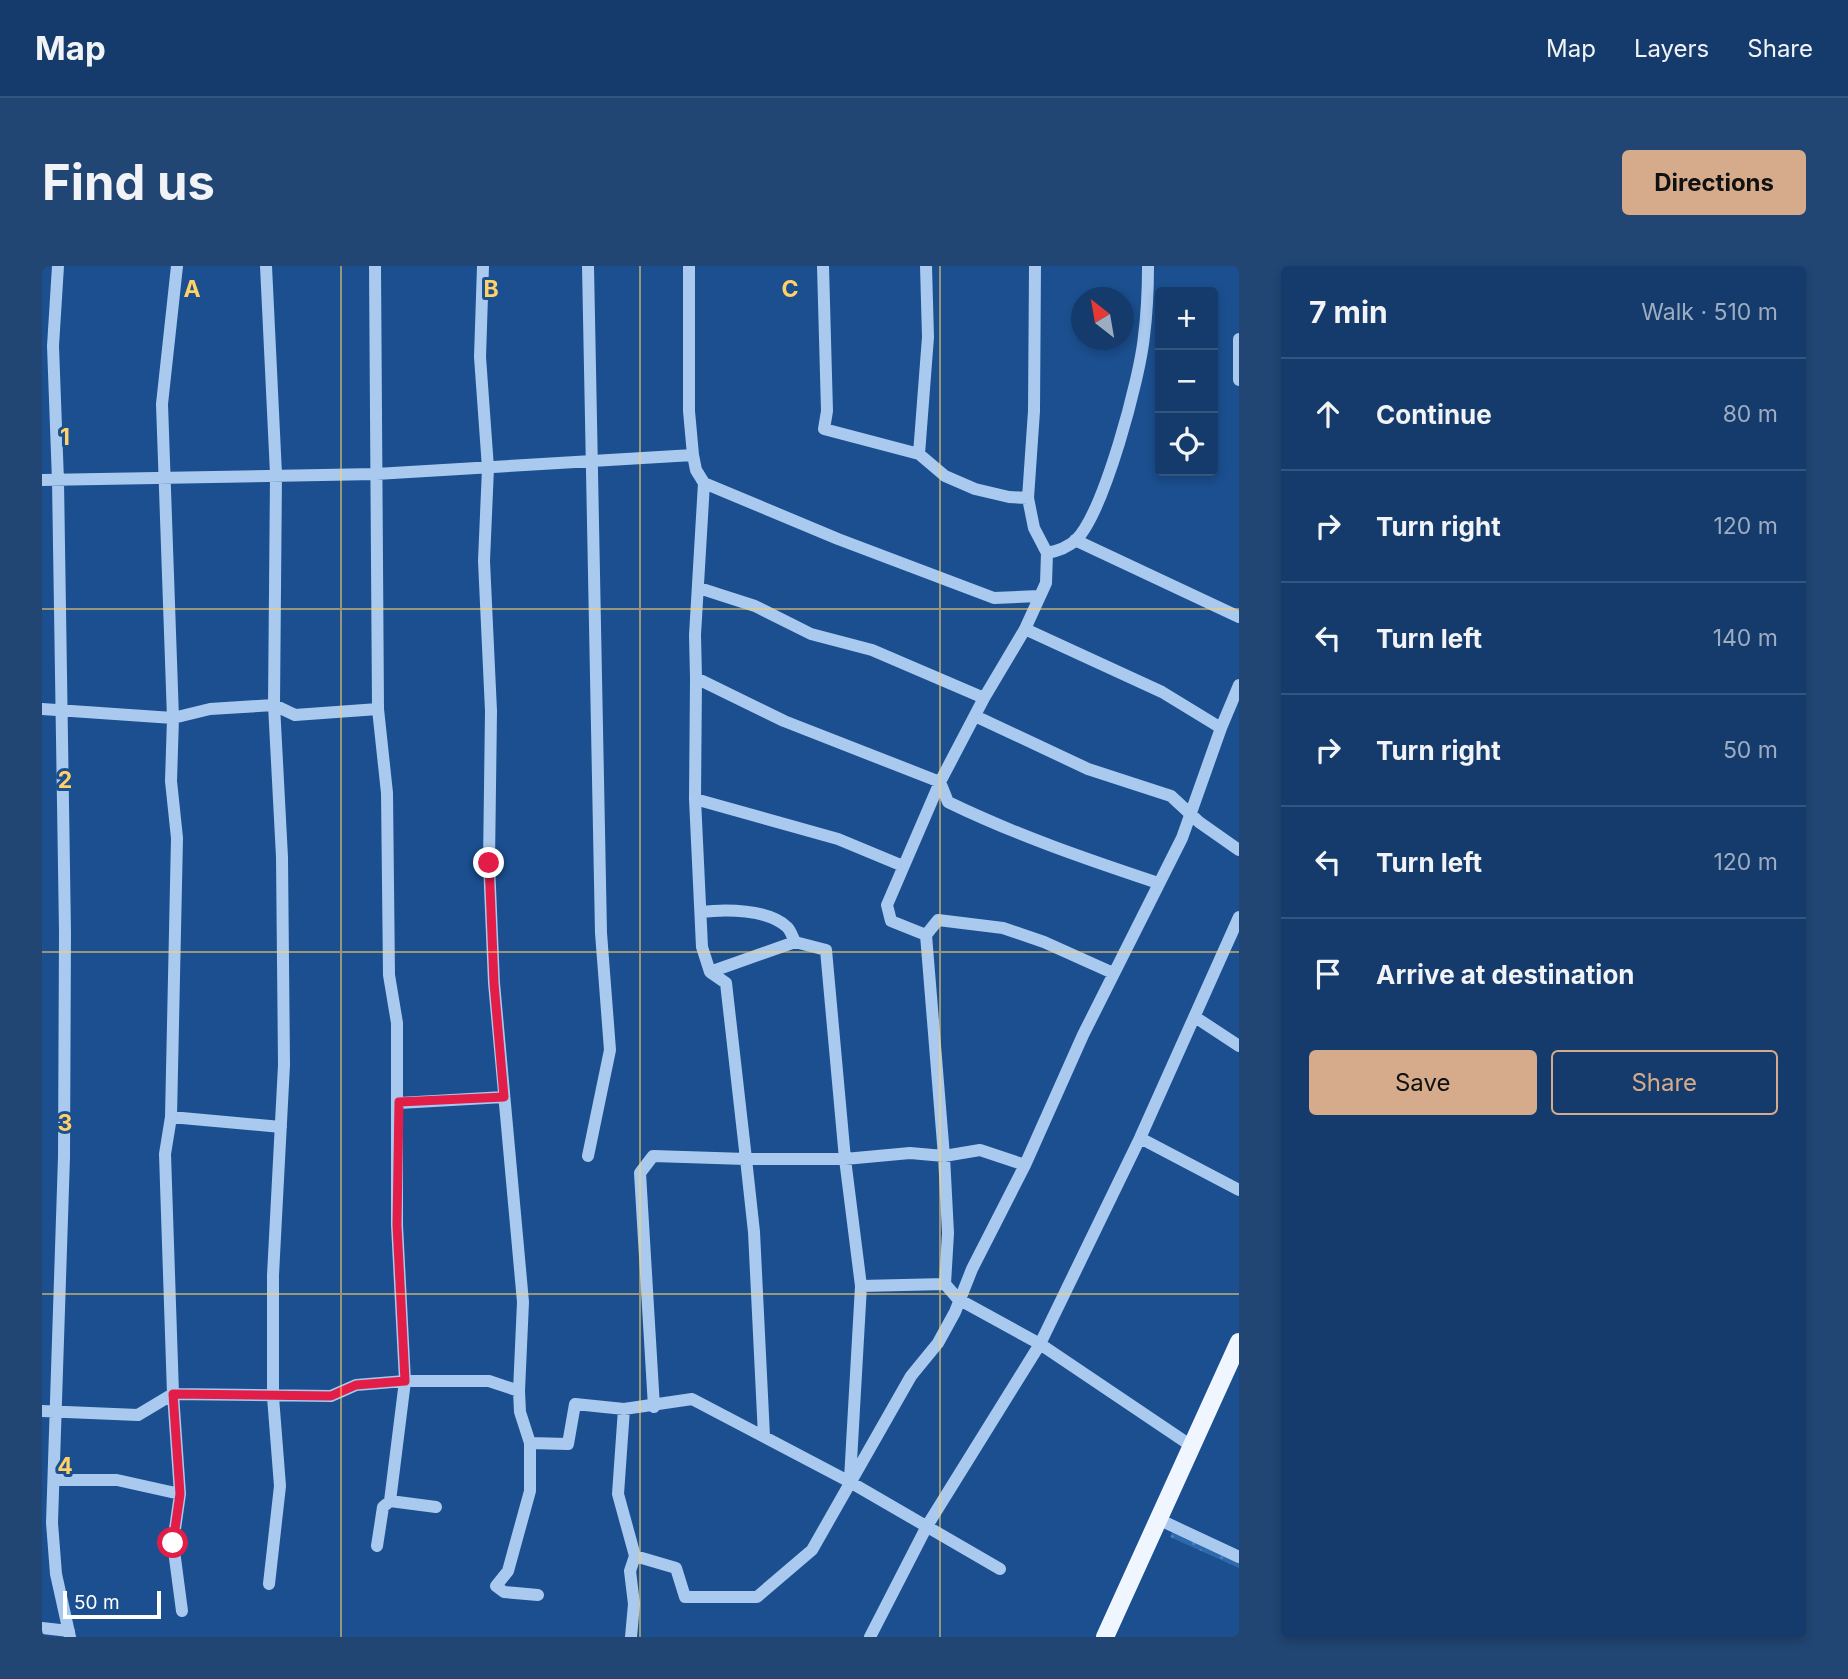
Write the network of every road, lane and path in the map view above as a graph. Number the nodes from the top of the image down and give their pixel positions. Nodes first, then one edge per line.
1 (58, 266) edge
2 (177, 266) edge
3 (266, 266) edge
4 (375, 266) edge
5 (483, 266) edge
6 (588, 266) edge
7 (689, 266) edge
8 (823, 266) edge
9 (926, 266) edge
10 (1035, 266) edge
11 (1148, 266) edge
12 (1239, 339) edge
13 (1239, 380) edge
14 (919, 454) junction
15 (693, 455) junction
16 (593, 462) junction
17 (488, 468) junction
18 (276, 474) junction
19 (376, 474) junction
20 (165, 478) junction
21 (42, 480) edge
22 (58, 481) junction
23 (704, 483) junction
24 (1028, 498) junction
25 (1075, 540) junction
26 (1047, 553) junction
27 (699, 588) junction
28 (1039, 596) junction
29 (1239, 617) edge
30 (1025, 629) junction
31 (696, 678) junction
32 (1239, 685) edge
33 (984, 698) junction
34 (274, 705) junction
35 (42, 709) edge
36 (61, 709) junction
37 (378, 709) junction
38 (975, 716) junction
39 (173, 718) junction
40 (1221, 728) junction
41 (940, 782) junction
42 (695, 799) junction
43 (1190, 812) junction
44 (1239, 850) edge
45 (903, 866) junction
46 (1158, 883) junction
47 (701, 912) junction
48 (1239, 917) edge
49 (926, 935) junction
50 (796, 942) junction
51 (710, 972) junction
52 (1113, 973) junction
53 (1195, 1017) junction
54 (1239, 1046) edge
55 (504, 1097) junction
56 (399, 1102) junction
57 (172, 1117) junction
58 (281, 1127) junction
59 (1140, 1138) junction
60 (588, 1156) dead end
61 (944, 1156) junction
62 (746, 1159) junction
63 (845, 1159) junction
64 (1025, 1164) junction
65 (1239, 1190) edge
66 (945, 1284) junction
67 (861, 1286) junction
68 (958, 1299) junction
69 (1239, 1342) edge
70 (1040, 1344) junction
71 (405, 1381) junction
72 (519, 1391) junction
73 (173, 1394) junction
74 (273, 1398) junction
75 (654, 1407) junction
76 (625, 1409) junction
77 (56, 1410) junction
78 (42, 1411) edge
79 (765, 1436) junction
80 (530, 1443) junction
81 (1190, 1445) junction
82 (55, 1480) junction
83 (850, 1482) junction
84 (180, 1494) junction
85 (390, 1501) junction
86 (436, 1507) dead end
87 (1158, 1520) junction
88 (927, 1526) junction
89 (377, 1546) dead end
90 (635, 1556) junction
91 (1239, 1557) edge
92 (1000, 1569) dead end
93 (269, 1584) dead end
94 (538, 1595) dead end
95 (182, 1611) dead end
96 (42, 1628) edge
97 (69, 1634) edge
98 (631, 1637) edge
99 (870, 1637) edge
100 (1105, 1637) edge

1 - 22 street
2 - 20 street
3 - 18 street
4 - 19 street
5 - 17 street
6 - 16 street
7 - 15 street
8 - 14 street
9 - 14 street
10 - 24 street
11 - 25 street
12 - 13 street
14 - 24 street
15 - 16 street
15 - 23 street
16 - 17 street
16 - 60 street
17 - 19 street
17 - 55 street
18 - 19 street
18 - 20 street
18 - 34 street
19 - 37 street
20 - 22 street
20 - 39 street
21 - 22 street
22 - 36 street
23 - 27 street
23 - 28 street
24 - 26 street
25 - 26 street
25 - 29 street
26 - 28 street
27 - 31 street
27 - 33 street
28 - 30 street
30 - 33 street
30 - 40 street
31 - 41 street
31 - 42 street
32 - 40 street
33 - 38 street
34 - 37 street
34 - 39 street
34 - 58 street
35 - 36 street
36 - 39 street
36 - 77 street
37 - 56 street
38 - 41 street
38 - 43 street
39 - 57 street
40 - 43 street
41 - 45 street
41 - 46 street
42 - 45 street
42 - 47 street
43 - 44 street
43 - 46 street
45 - 49 street
46 - 52 street
47 - 50 street
47 - 51 street
48 - 53 street
49 - 52 street
49 - 61 street
50 - 51 street
50 - 63 street
51 - 62 street
52 - 64 street
53 - 54 street
53 - 59 street
55 - 56 street
55 - 72 street
56 - 71 street
57 - 58 street
57 - 73 street
58 - 74 street
59 - 65 street
59 - 70 street
61 - 63 street
61 - 64 street
61 - 66 street
62 - 63 street
62 - 75 street
62 - 79 street
63 - 67 street
64 - 68 street
66 - 67 street
66 - 68 street
67 - 83 street
68 - 70 street
68 - 83 street
69 - 81 main road
70 - 81 street
70 - 88 street
71 - 72 street
71 - 74 street
71 - 85 street
72 - 80 street
73 - 74 street
73 - 77 street
73 - 84 street
74 - 93 street
75 - 76 street
75 - 79 street
76 - 80 street
76 - 90 street
77 - 78 street
77 - 82 street
79 - 83 street
80 - 94 street
81 - 87 main road
82 - 84 street
82 - 97 street
83 - 88 street
83 - 90 street
84 - 95 street
85 - 86 street
85 - 89 street
87 - 91 street
87 - 100 main road
88 - 92 street
88 - 99 street
90 - 98 street
96 - 97 street

